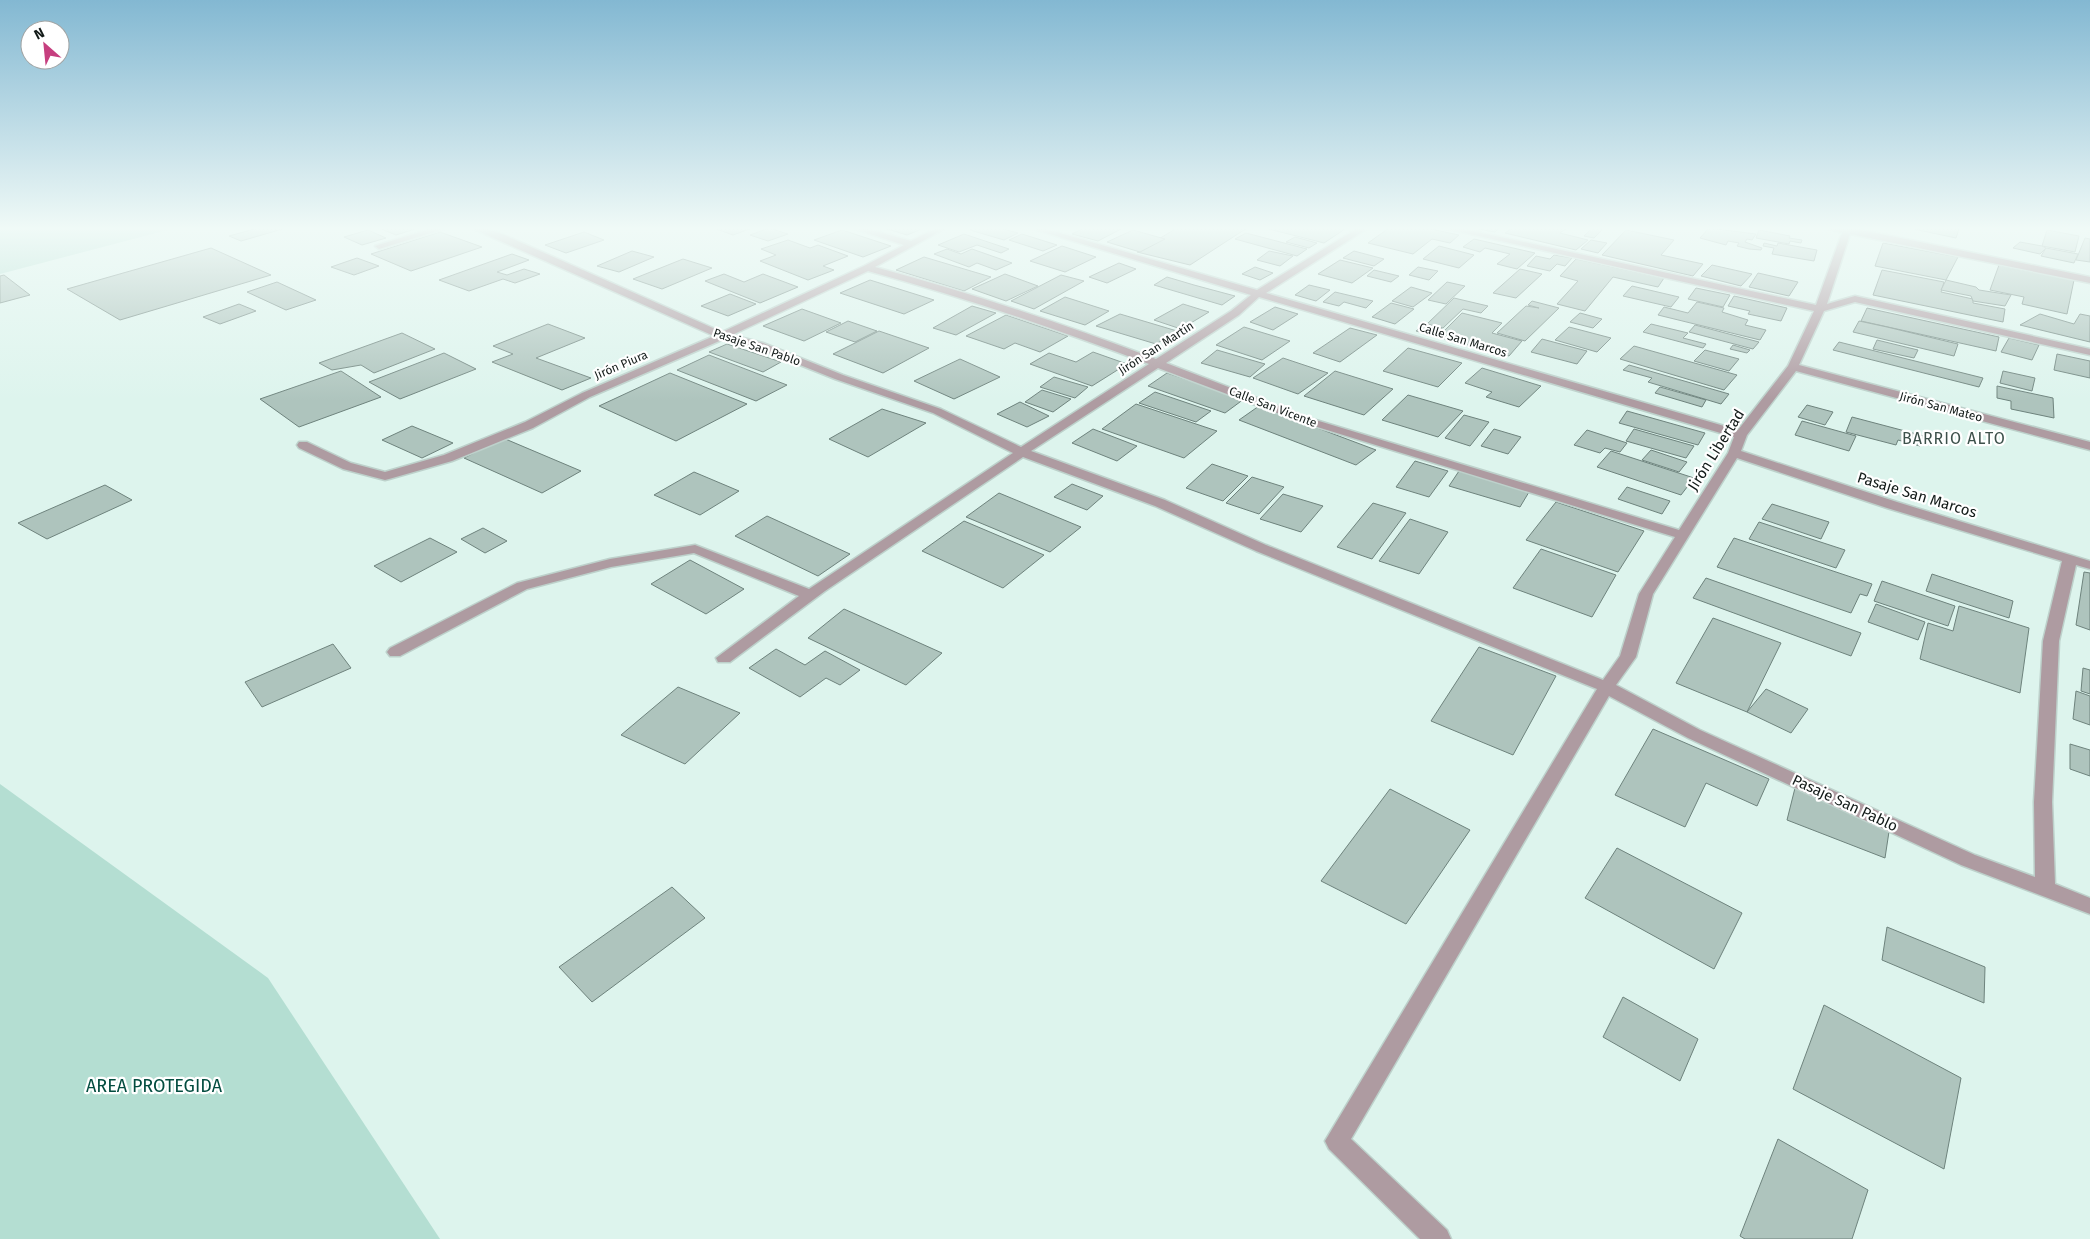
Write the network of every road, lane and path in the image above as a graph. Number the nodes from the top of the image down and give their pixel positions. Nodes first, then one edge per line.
1 (612, 286) edge
2 (829, 286) edge
3 (932, 286) edge
4 (1226, 286) edge
5 (1271, 286) edge
6 (1713, 286) edge
7 (1828, 286) edge
8 (1256, 295) junction
9 (1820, 309) junction
10 (721, 336) junction
11 (2090, 352) edge
12 (1158, 363) junction
13 (1793, 367) junction
14 (1741, 435) junction
15 (303, 445) dead end
16 (2090, 446) edge
17 (1022, 452) junction
18 (1734, 453) junction
19 (1682, 535) junction
20 (2070, 560) junction
21 (2090, 565) edge
22 (809, 595) junction
23 (396, 652) dead end
24 (724, 658) dead end
25 (1606, 687) junction
26 (2045, 890) junction
27 (2090, 906) edge
28 (1430, 1236) edge

1 - 10 street, Pasaje San Pablo
2 - 10 street, Jirón Piura
3 - 12 street, Calle San Vicente
4 - 8 street, Calle San Marcos
5 - 8 street, Jirón San Martín
6 - 9 street
7 - 9 street, Jirón Libertad
8 - 12 street, Jirón San Martín
8 - 14 street, Calle San Marcos
9 - 11 street
9 - 13 street, Jirón Libertad
10 - 15 street, Jirón Piura
10 - 17 street, Pasaje San Pablo
12 - 17 street, Jirón San Martín
12 - 19 street, Calle San Vicente
13 - 14 street, Jirón Libertad
13 - 16 street, Jirón San Mateo
14 - 18 street, Jirón Libertad
17 - 22 street
17 - 25 street, Pasaje San Pablo
18 - 19 street, Jirón Libertad
18 - 20 street, Pasaje San Marcos
19 - 25 street, Jirón Libertad
20 - 21 street, Pasaje San Marcos
20 - 26 street
22 - 23 street
22 - 24 street
25 - 26 street, Pasaje San Pablo
25 - 28 street, Jirón Libertad
26 - 27 street, Pasaje San Pablo

